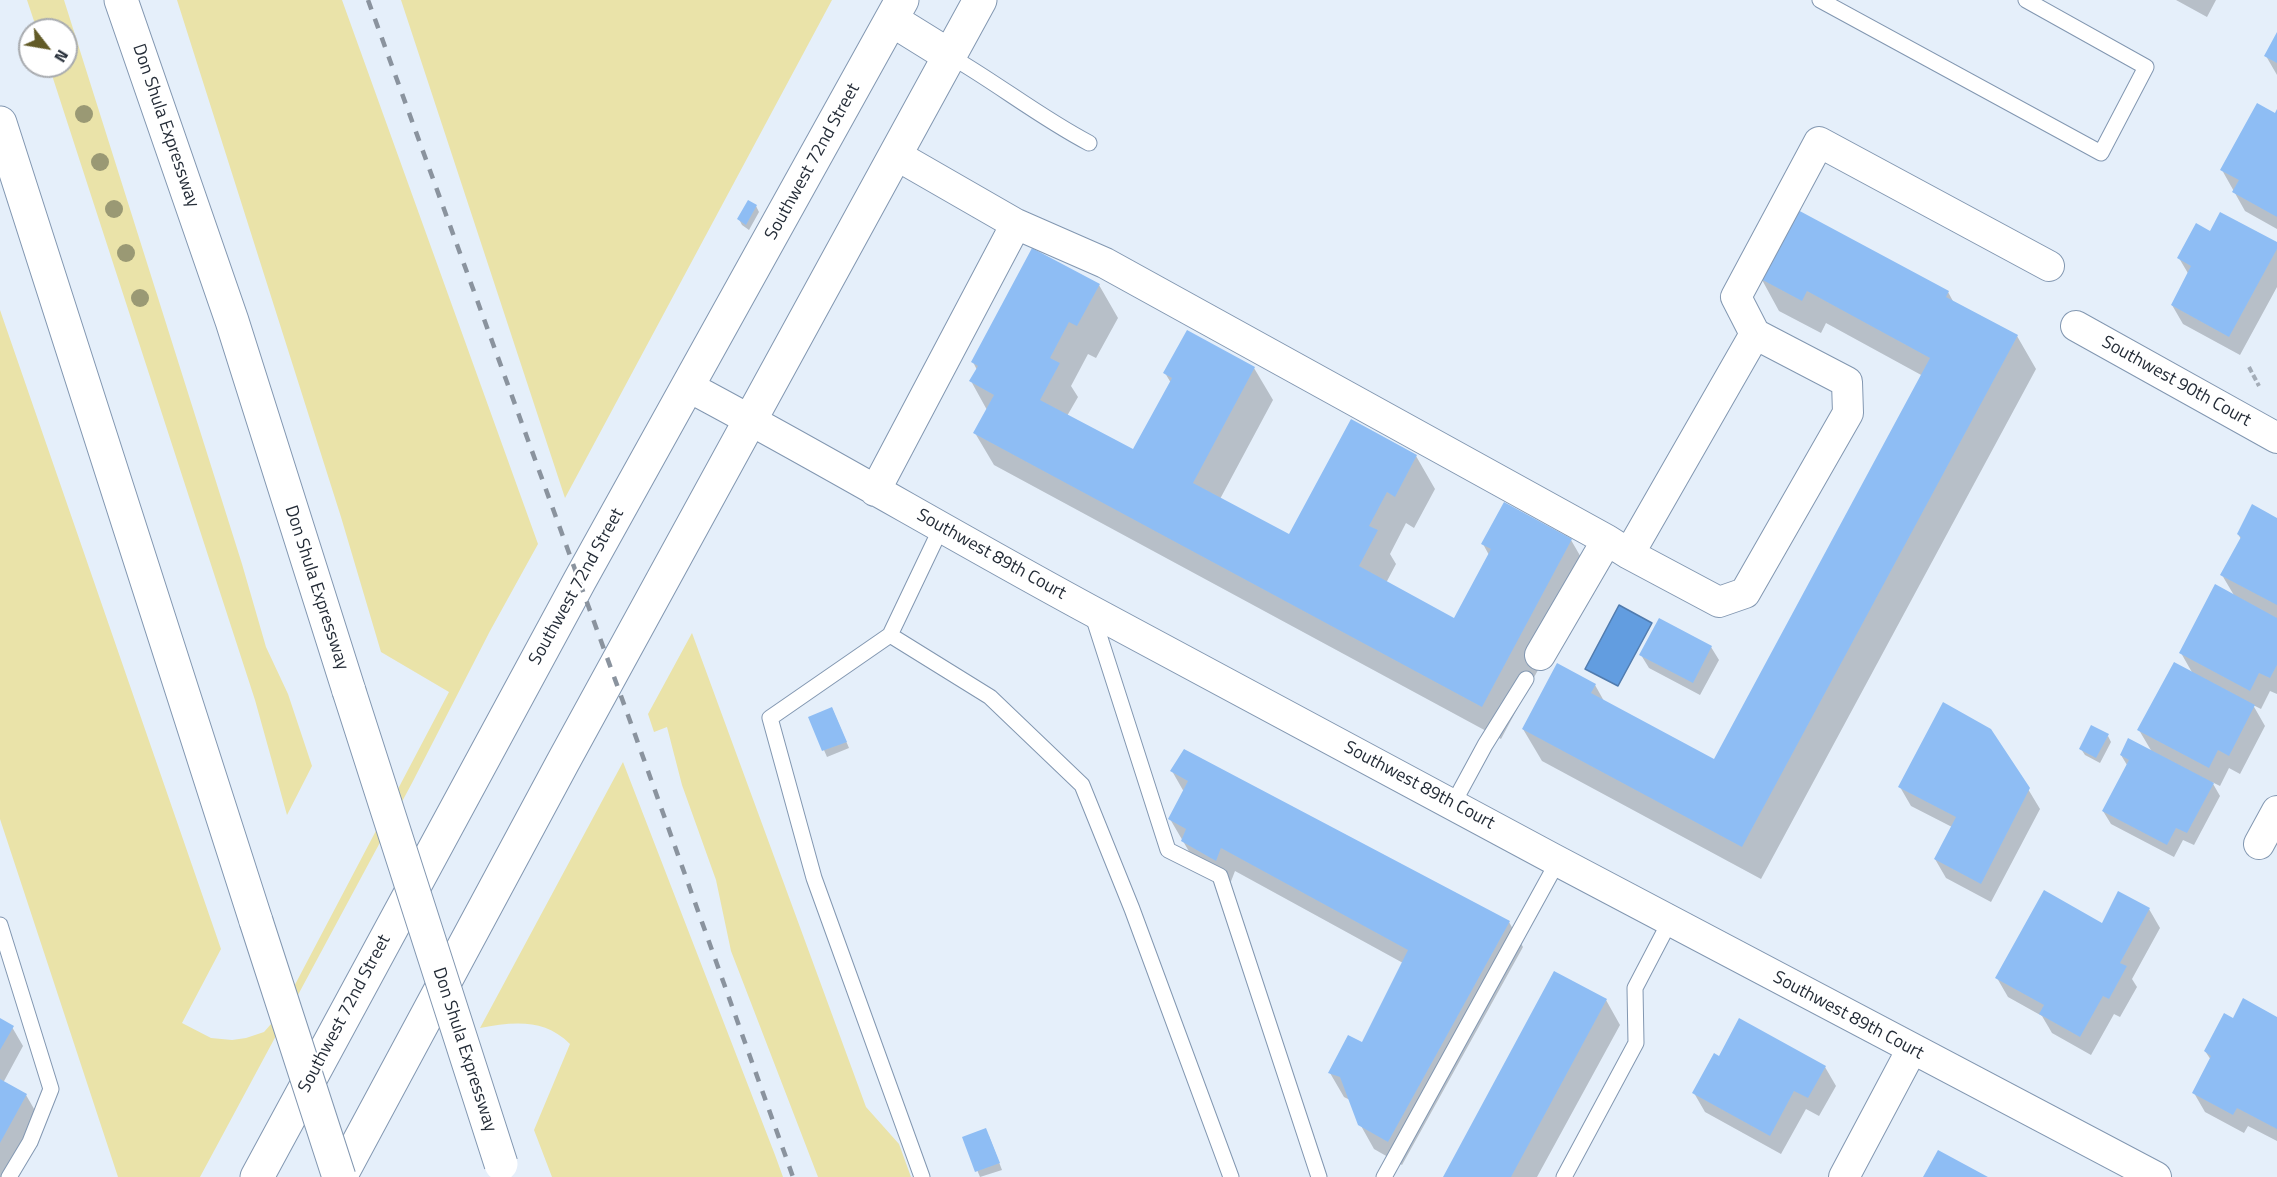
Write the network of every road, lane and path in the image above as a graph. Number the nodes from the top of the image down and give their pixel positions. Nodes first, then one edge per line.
1 (121, 0) edge
2 (980, 0) edge
3 (1820, 0) edge
4 (2026, 0) edge
5 (897, 10) edge
6 (950, 56) junction
7 (0, 123) edge
8 (1089, 143) dead end
9 (896, 155) junction
10 (1016, 224) junction
11 (2049, 266) dead end
12 (2076, 326) dead end
13 (1755, 334) junction
14 (2249, 367) dead end
15 (2259, 386) dead end
16 (687, 387) junction
17 (750, 420) junction
18 (2276, 435) edge
19 (875, 490) junction
20 (940, 528) junction
21 (1618, 547) junction
22 (1091, 610) junction
23 (890, 635) junction
24 (1533, 667) joint
25 (1453, 804) junction
26 (2277, 811) edge
27 (2259, 844) dead end
28 (1558, 861) junction
29 (1670, 921) junction
30 (0, 925) edge
31 (1912, 1049) junction
32 (503, 1170) edge
33 (9, 1177) edge
34 (257, 1177) edge
35 (340, 1177) edge
36 (922, 1177) edge
37 (1231, 1177) edge
38 (1318, 1177) edge
39 (1384, 1177) edge
40 (1564, 1177) edge
41 (1844, 1177) edge
42 (2156, 1177) edge

1 - 32 main road, Don Shula Expressway, bridge
2 - 6 main road
3 - 4 lane
5 - 6 main road
5 - 16 main road, Southwest 72nd Street
6 - 8 lane
6 - 9 main road
7 - 35 main road, bridge
9 - 10 street
9 - 17 main road
10 - 19 street
10 - 21 street
11 - 13 street
12 - 18 street, Southwest 90th Court
13 - 21 street
13 - 21 street
14 - 15 path
16 - 17 street, Southwest 89th Court
16 - 34 main road, Southwest 72nd Street
17 - 19 street, Southwest 89th Court
17 - 35 main road
19 - 20 street, Southwest 89th Court
20 - 22 street, Southwest 89th Court
20 - 23 lane
21 - 24 street
22 - 25 street, Southwest 89th Court
22 - 38 lane
23 - 36 lane
23 - 37 lane
24 - 25 lane
25 - 28 street, Southwest 89th Court
26 - 27 street
28 - 29 street, Southwest 89th Court
28 - 39 lane
29 - 31 street, Southwest 89th Court
29 - 40 lane
30 - 33 lane
31 - 41 street
31 - 42 street, Southwest 89th Court

